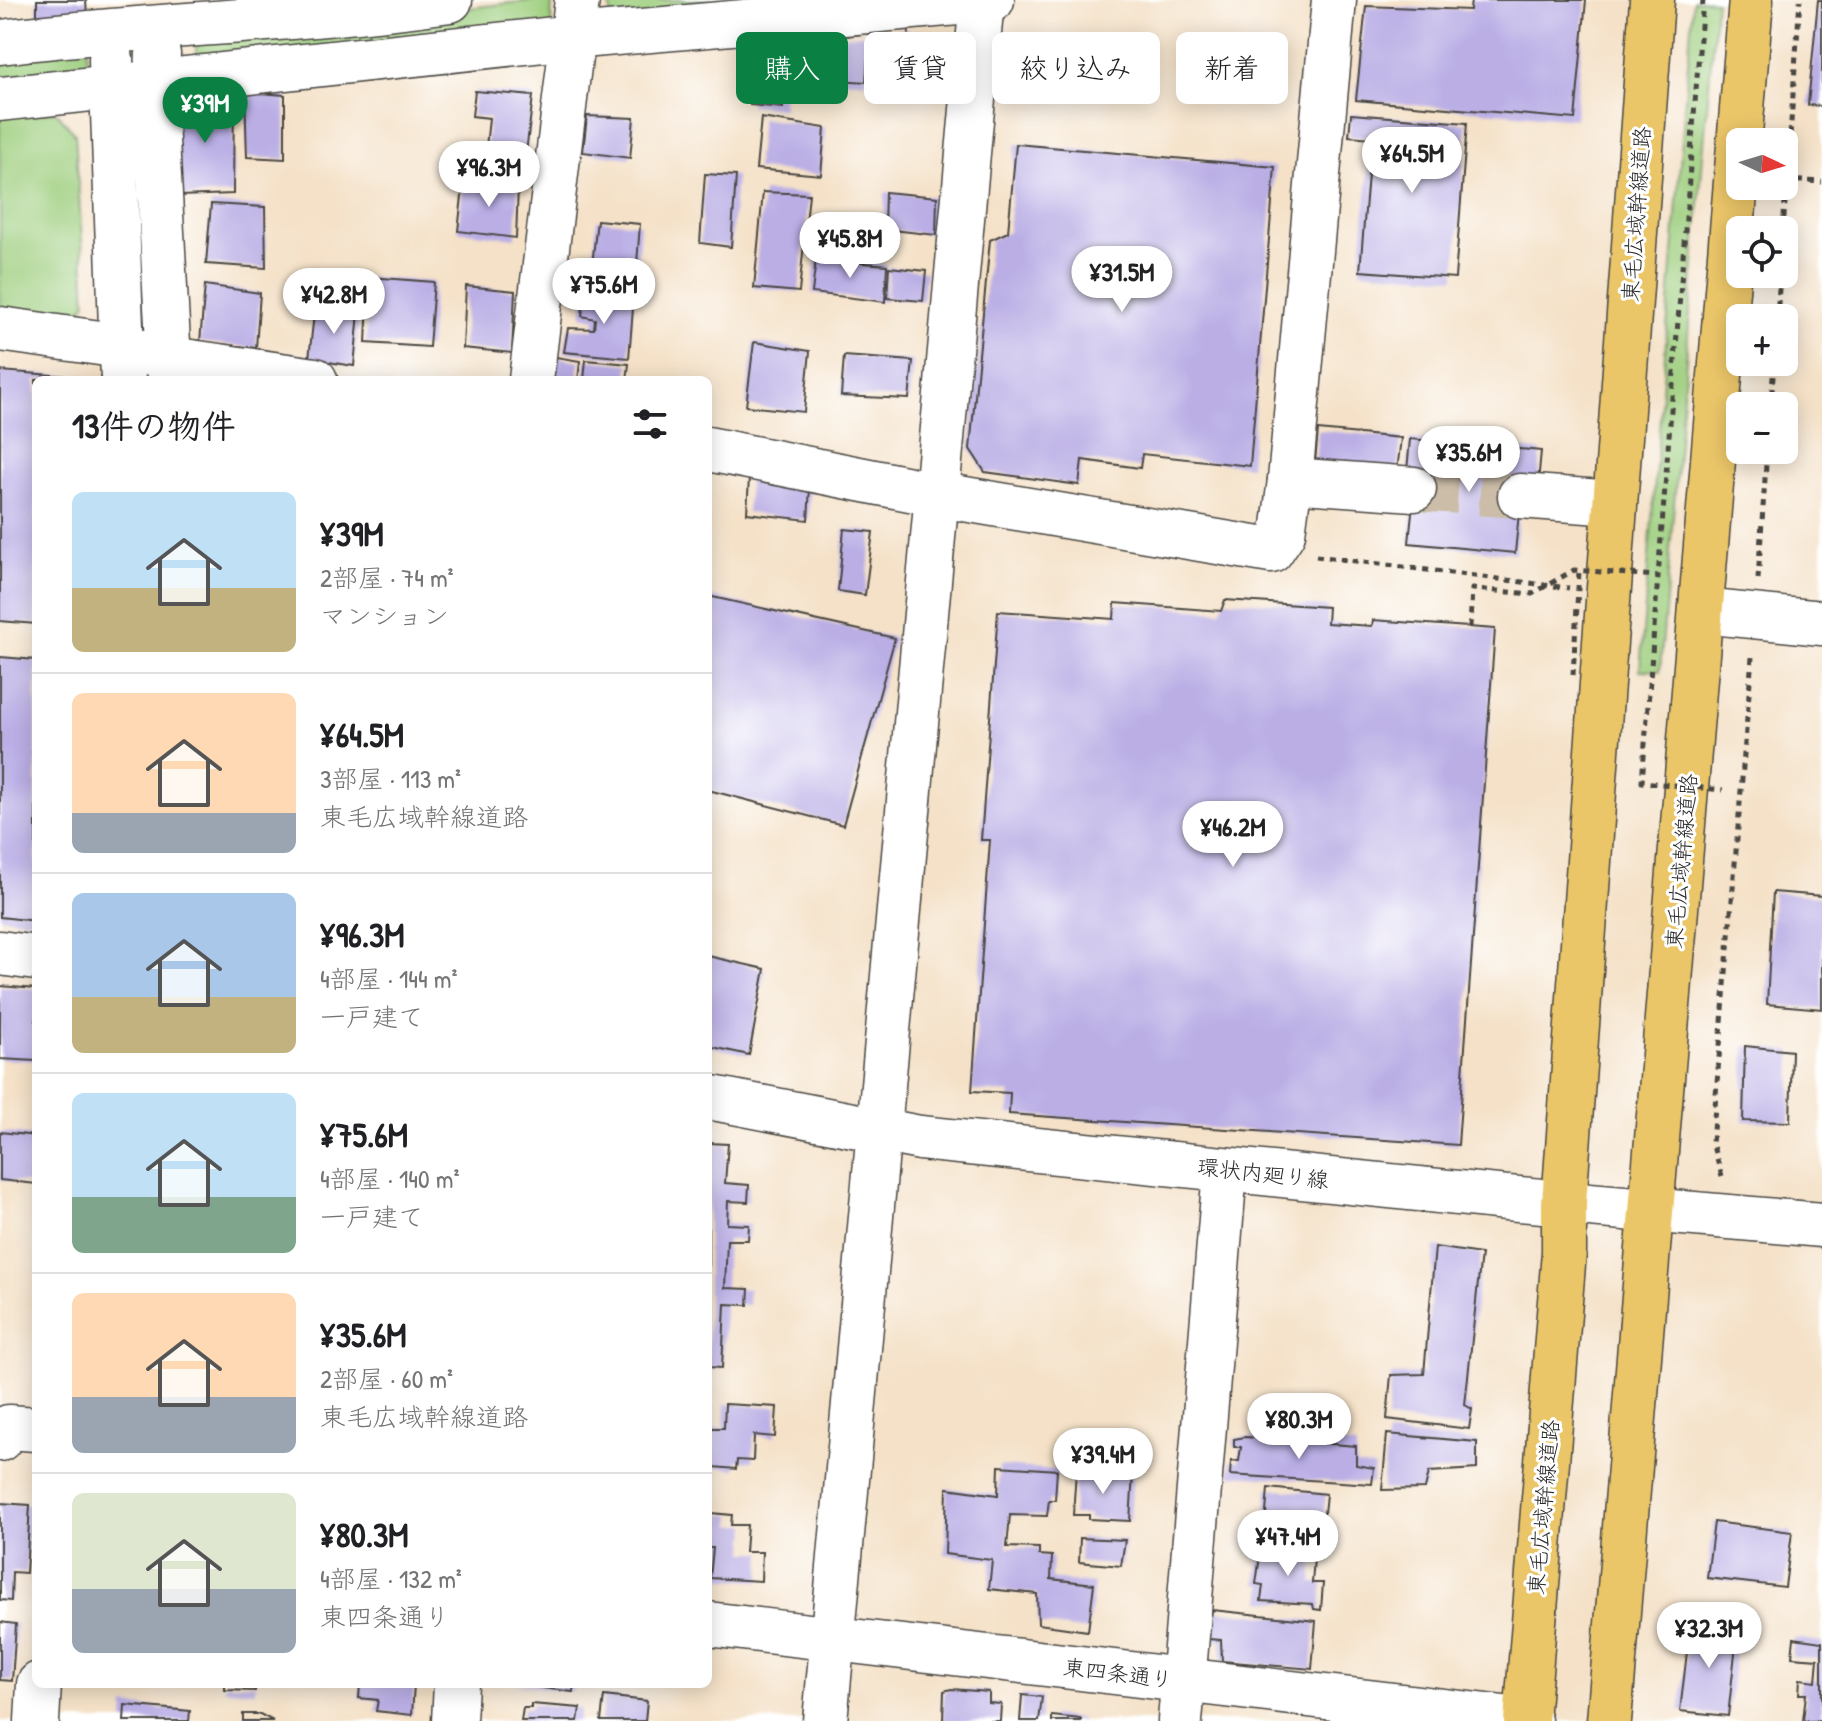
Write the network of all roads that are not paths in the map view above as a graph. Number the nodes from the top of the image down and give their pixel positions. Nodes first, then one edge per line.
1 (450, 0) edge
2 (986, 0) edge
3 (1334, 0) edge
4 (1652, 0) edge
5 (1751, 0) edge
6 (376, 5) edge
7 (161, 13) edge
8 (112, 14) edge
9 (574, 18) edge
10 (0, 42) edge
11 (155, 81) junction
12 (110, 89) junction
13 (0, 99) edge
14 (0, 329) edge
15 (122, 363) edge
16 (170, 370) edge
17 (257, 376) edge
18 (531, 376) edge
19 (712, 450) edge
20 (1290, 480) junction
21 (1414, 489) tunnel mouth
22 (935, 494) junction
23 (1520, 496) tunnel mouth
24 (1614, 503) junction
25 (1701, 611) junction
26 (1822, 623) edge
27 (0, 953) edge
28 (32, 957) edge
29 (712, 1098) edge
30 (879, 1132) junction
31 (1225, 1170) junction
32 (1564, 1203) junction
33 (1651, 1211) junction
34 (1822, 1225) edge
35 (32, 1429) edge
36 (0, 1439) edge
37 (712, 1624) edge
38 (834, 1638) junction
39 (39, 1688) edge
40 (456, 1688) edge
41 (1182, 1701) edge
42 (37, 1721) edge
43 (454, 1721) edge
44 (825, 1721) edge
45 (1527, 1721) edge
46 (1609, 1721) edge

1 - 6 street
2 - 9 street
2 - 22 street
3 - 20 street
4 - 24 highway, 東毛広域幹線道路
5 - 25 highway, 東毛広域幹線道路
6 - 7 street
7 - 8 street
7 - 11 street
8 - 10 street
8 - 12 street
9 - 11 street
9 - 18 street
11 - 12 street
11 - 16 street
12 - 13 street
12 - 15 street
14 - 15 street
15 - 16 street
16 - 17 street
19 - 22 street
20 - 21 street
20 - 22 street
22 - 30 street
23 - 24 street
24 - 32 highway, 東毛広域幹線道路
25 - 26 street
25 - 33 highway, 東毛広域幹線道路
27 - 28 street
29 - 30 street, 環状内廻り線
30 - 31 street, 環状内廻り線
30 - 38 street
31 - 32 street, 環状内廻り線
31 - 41 street
32 - 33 street, 環状内廻り線
32 - 45 highway, 東毛広域幹線道路
33 - 34 street, 環状内廻り線
33 - 46 highway, 東毛広域幹線道路
35 - 36 street
37 - 38 street, 東四条通り
38 - 41 street, 東四条通り
38 - 44 street
39 - 42 street
40 - 43 street
41 - 45 street, 東四条通り

